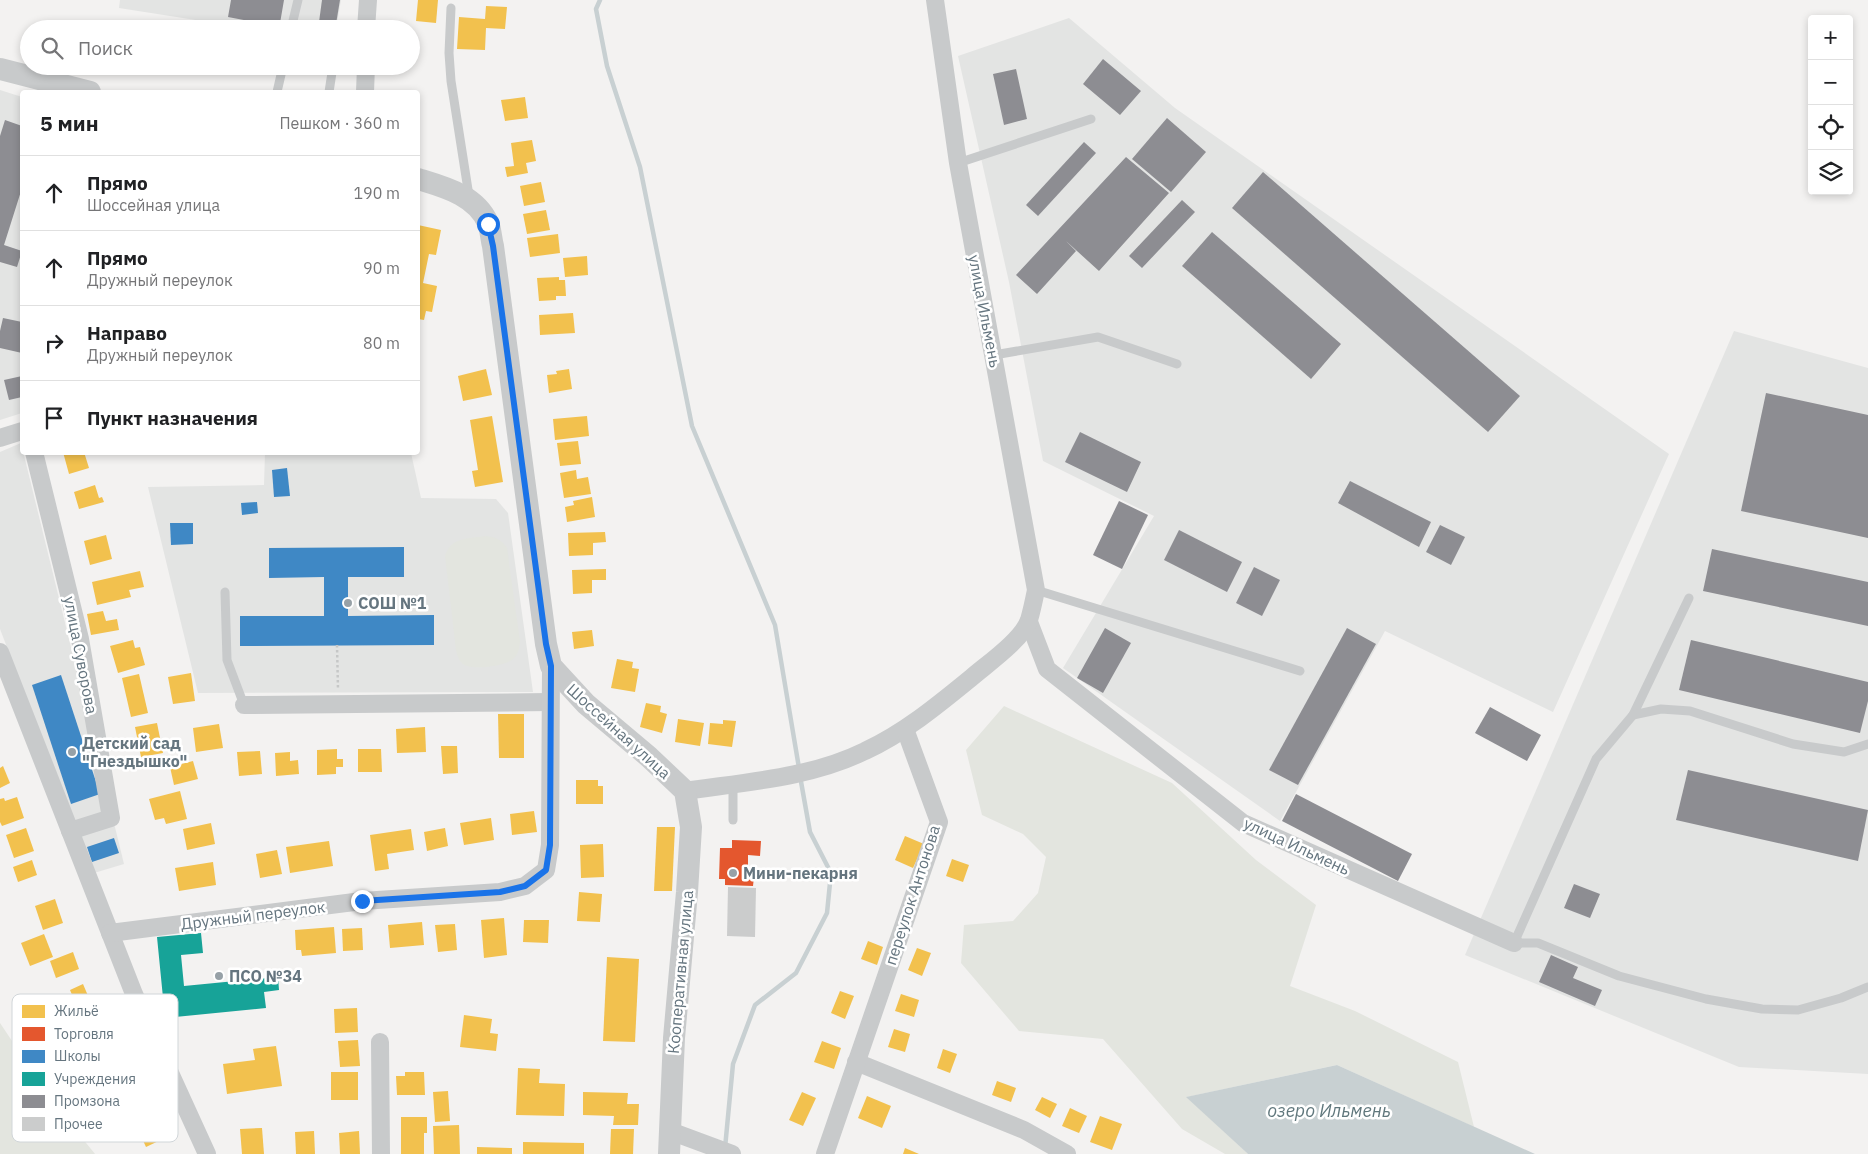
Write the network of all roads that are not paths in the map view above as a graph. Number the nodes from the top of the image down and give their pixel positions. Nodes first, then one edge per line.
1 (298, 0) edge
2 (368, 0) edge
3 (935, 0) edge
4 (452, 8) dead end
5 (293, 20) edge
6 (367, 20) edge
7 (0, 69) edge
8 (20, 74) edge
9 (23, 75) edge
10 (281, 75) edge
11 (332, 75) edge
12 (366, 75) edge
13 (82, 90) edge
14 (277, 90) edge
15 (329, 90) edge
16 (365, 90) edge
17 (1092, 119) dead end
18 (958, 163) junction
19 (420, 180) edge
20 (470, 200) junction
21 (994, 355) junction
22 (1176, 364) dead end
23 (20, 432) edge
24 (0, 438) edge
25 (35, 455) edge
26 (1036, 590) junction
27 (225, 592) dead end
28 (1689, 598) dead end
29 (1029, 622) junction
30 (0, 652) edge
31 (551, 666) junction
32 (1300, 671) dead end
33 (550, 702) junction
34 (244, 705) joint
35 (1633, 714) junction
36 (905, 728) junction
37 (1868, 744) edge
38 (733, 784) junction
39 (685, 791) junction
40 (733, 820) dead end
41 (70, 831) junction
42 (110, 933) junction
43 (1514, 944) junction
44 (1868, 987) edge
45 (134, 994) edge
46 (380, 1042) dead end
47 (856, 1062) junction
48 (178, 1090) edge
49 (670, 1131) junction
50 (207, 1154) edge
51 (381, 1154) edge
52 (669, 1154) edge
53 (732, 1154) edge
54 (825, 1154) edge
55 (1067, 1154) edge

1 - 5 lane
2 - 6 street
3 - 18 street, улица Ильмень
4 - 20 lane
7 - 8 street
9 - 13 street
10 - 14 lane
11 - 15 lane
12 - 16 street
17 - 18 lane
18 - 21 street, улица Ильмень
19 - 20 street
20 - 31 street
21 - 22 lane
21 - 26 street, улица Ильмень
23 - 24 street
25 - 41 street, улица Суворова
26 - 29 street, улица Ильмень
26 - 32 lane
27 - 34 lane
28 - 35 lane
29 - 36 street, улица Ильмень
29 - 43 street, улица Ильмень
30 - 41 street
31 - 33 street, Дружный переулок
31 - 39 street, Шоссейная улица
33 - 34 street, Шоссейная улица
33 - 42 street, Дружный переулок
35 - 37 lane
35 - 43 lane
36 - 38 street, улица Ильмень
36 - 47 street, переулок Антонова
38 - 39 street, улица Ильмень
38 - 40 lane
39 - 49 street, Кооперативная улица
41 - 42 street
42 - 45 street
43 - 44 lane
46 - 51 street
47 - 54 street, переулок Антонова
47 - 55 street
48 - 50 street
49 - 52 street, Кооперативная улица
49 - 53 street

